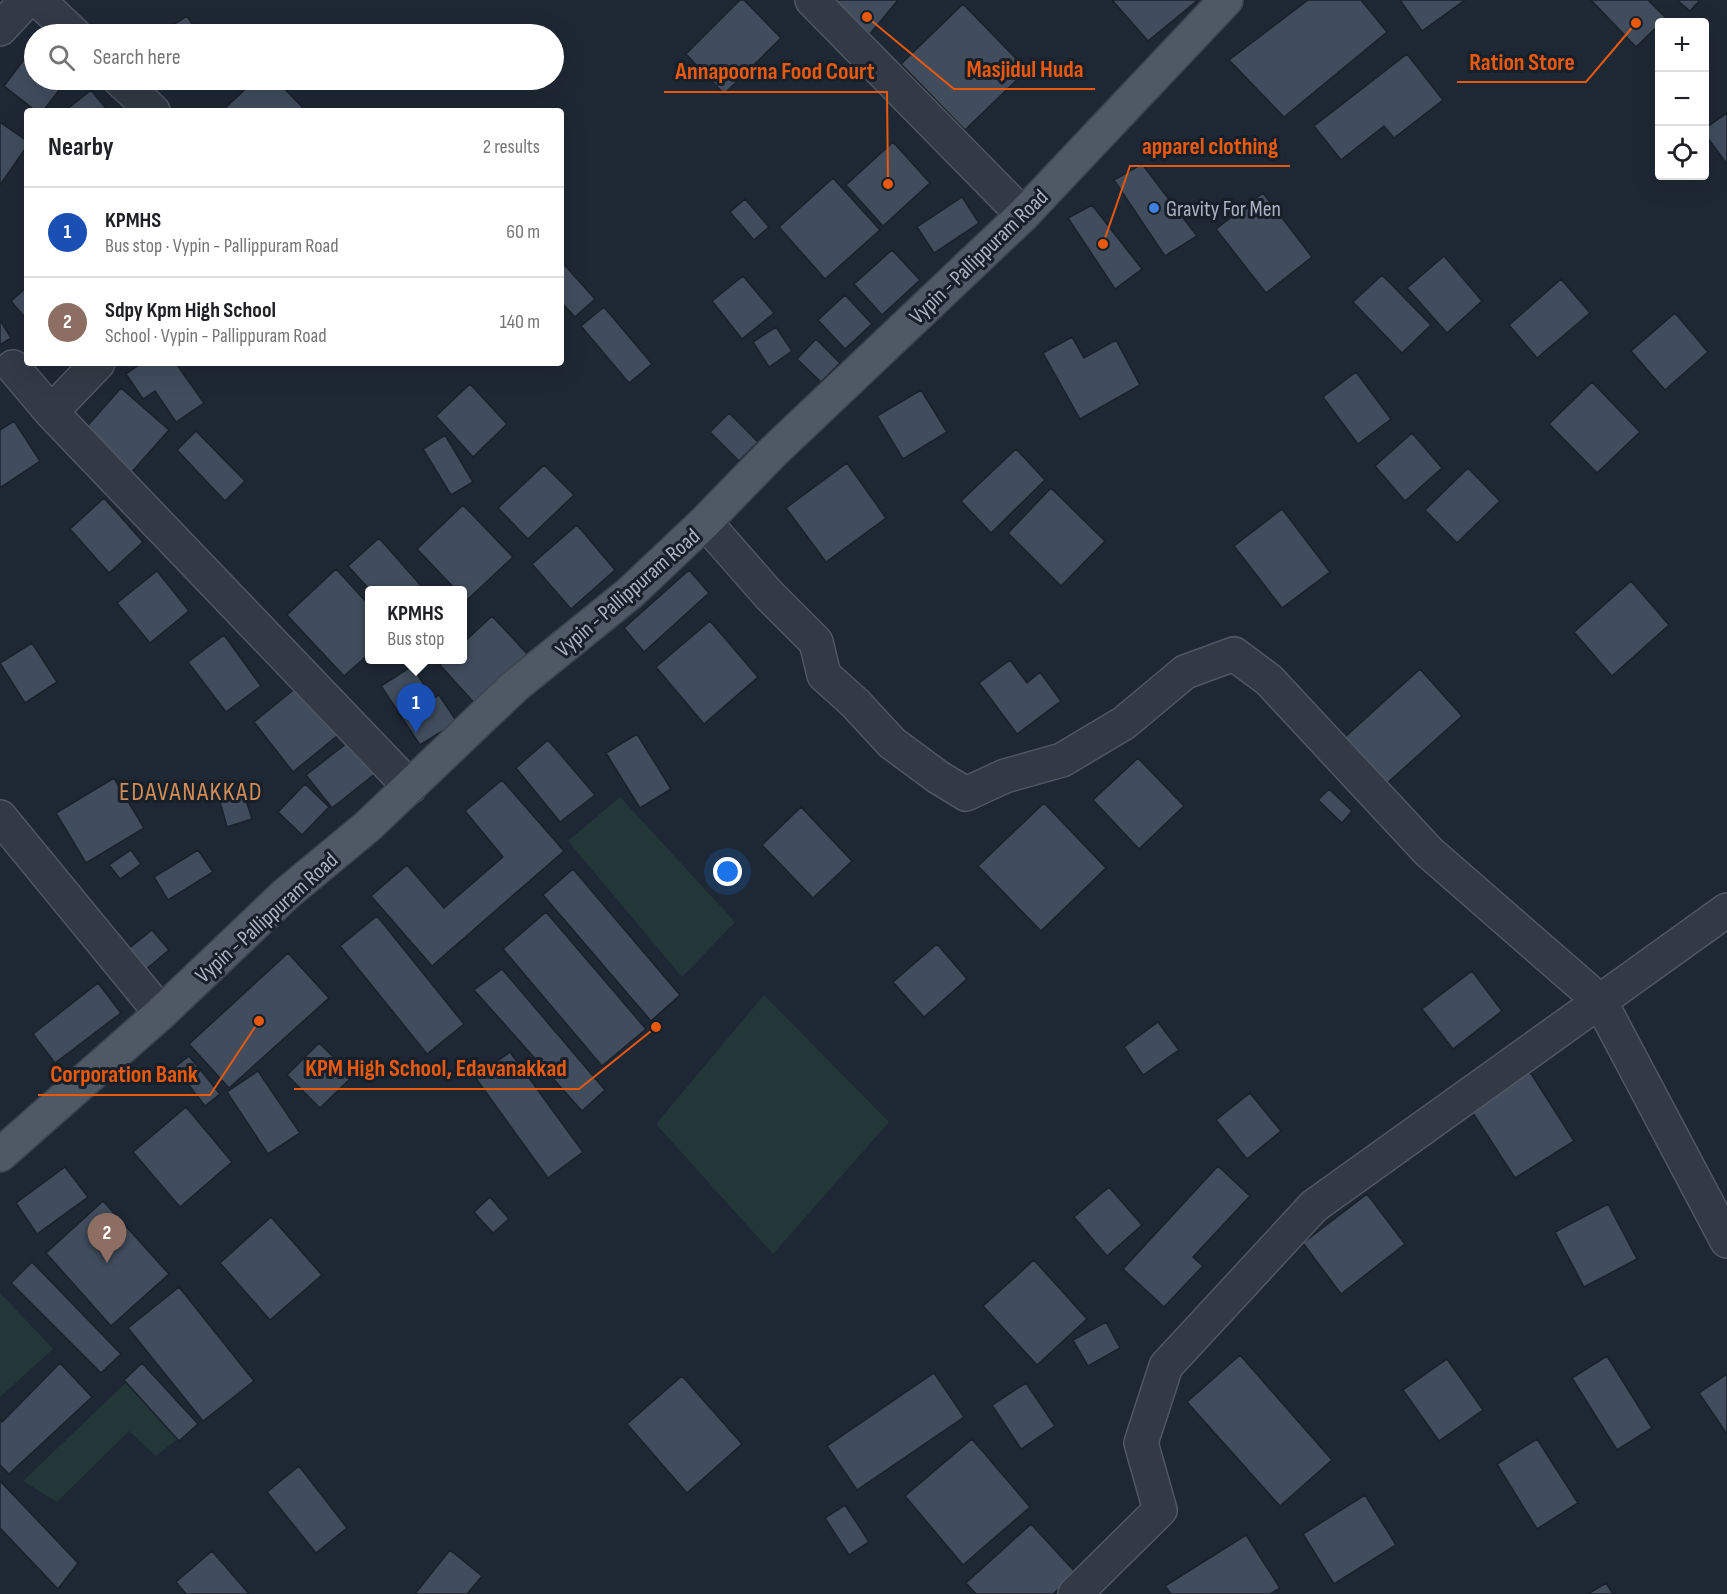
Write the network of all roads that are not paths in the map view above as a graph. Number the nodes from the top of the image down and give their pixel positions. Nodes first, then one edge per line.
1 (27, 0) edge
2 (38, 0) edge
3 (812, 0) edge
4 (1226, 0) edge
5 (63, 24) edge
6 (0, 29) edge
7 (131, 90) edge
8 (150, 108) edge
9 (1023, 215) junction
10 (95, 366) edge
11 (13, 367) dead end
12 (51, 412) junction
13 (705, 522) junction
14 (410, 787) junction
15 (0, 817) edge
16 (1727, 910) edge
17 (1600, 1001) junction
18 (161, 1013) junction
19 (0, 1155) edge
20 (1727, 1241) edge
21 (1075, 1594) edge

1 - 6 street
2 - 5 street
3 - 9 street
4 - 9 main road, Vypin - Pallippuram Road
7 - 8 street
9 - 13 main road, Vypin - Pallippuram Road
10 - 12 street
11 - 12 street
12 - 14 street
13 - 14 main road, Vypin - Pallippuram Road
13 - 17 street
14 - 18 main road, Vypin - Pallippuram Road
15 - 18 street
16 - 17 street
17 - 20 street
17 - 21 street
18 - 19 main road, Vypin - Pallippuram Road

